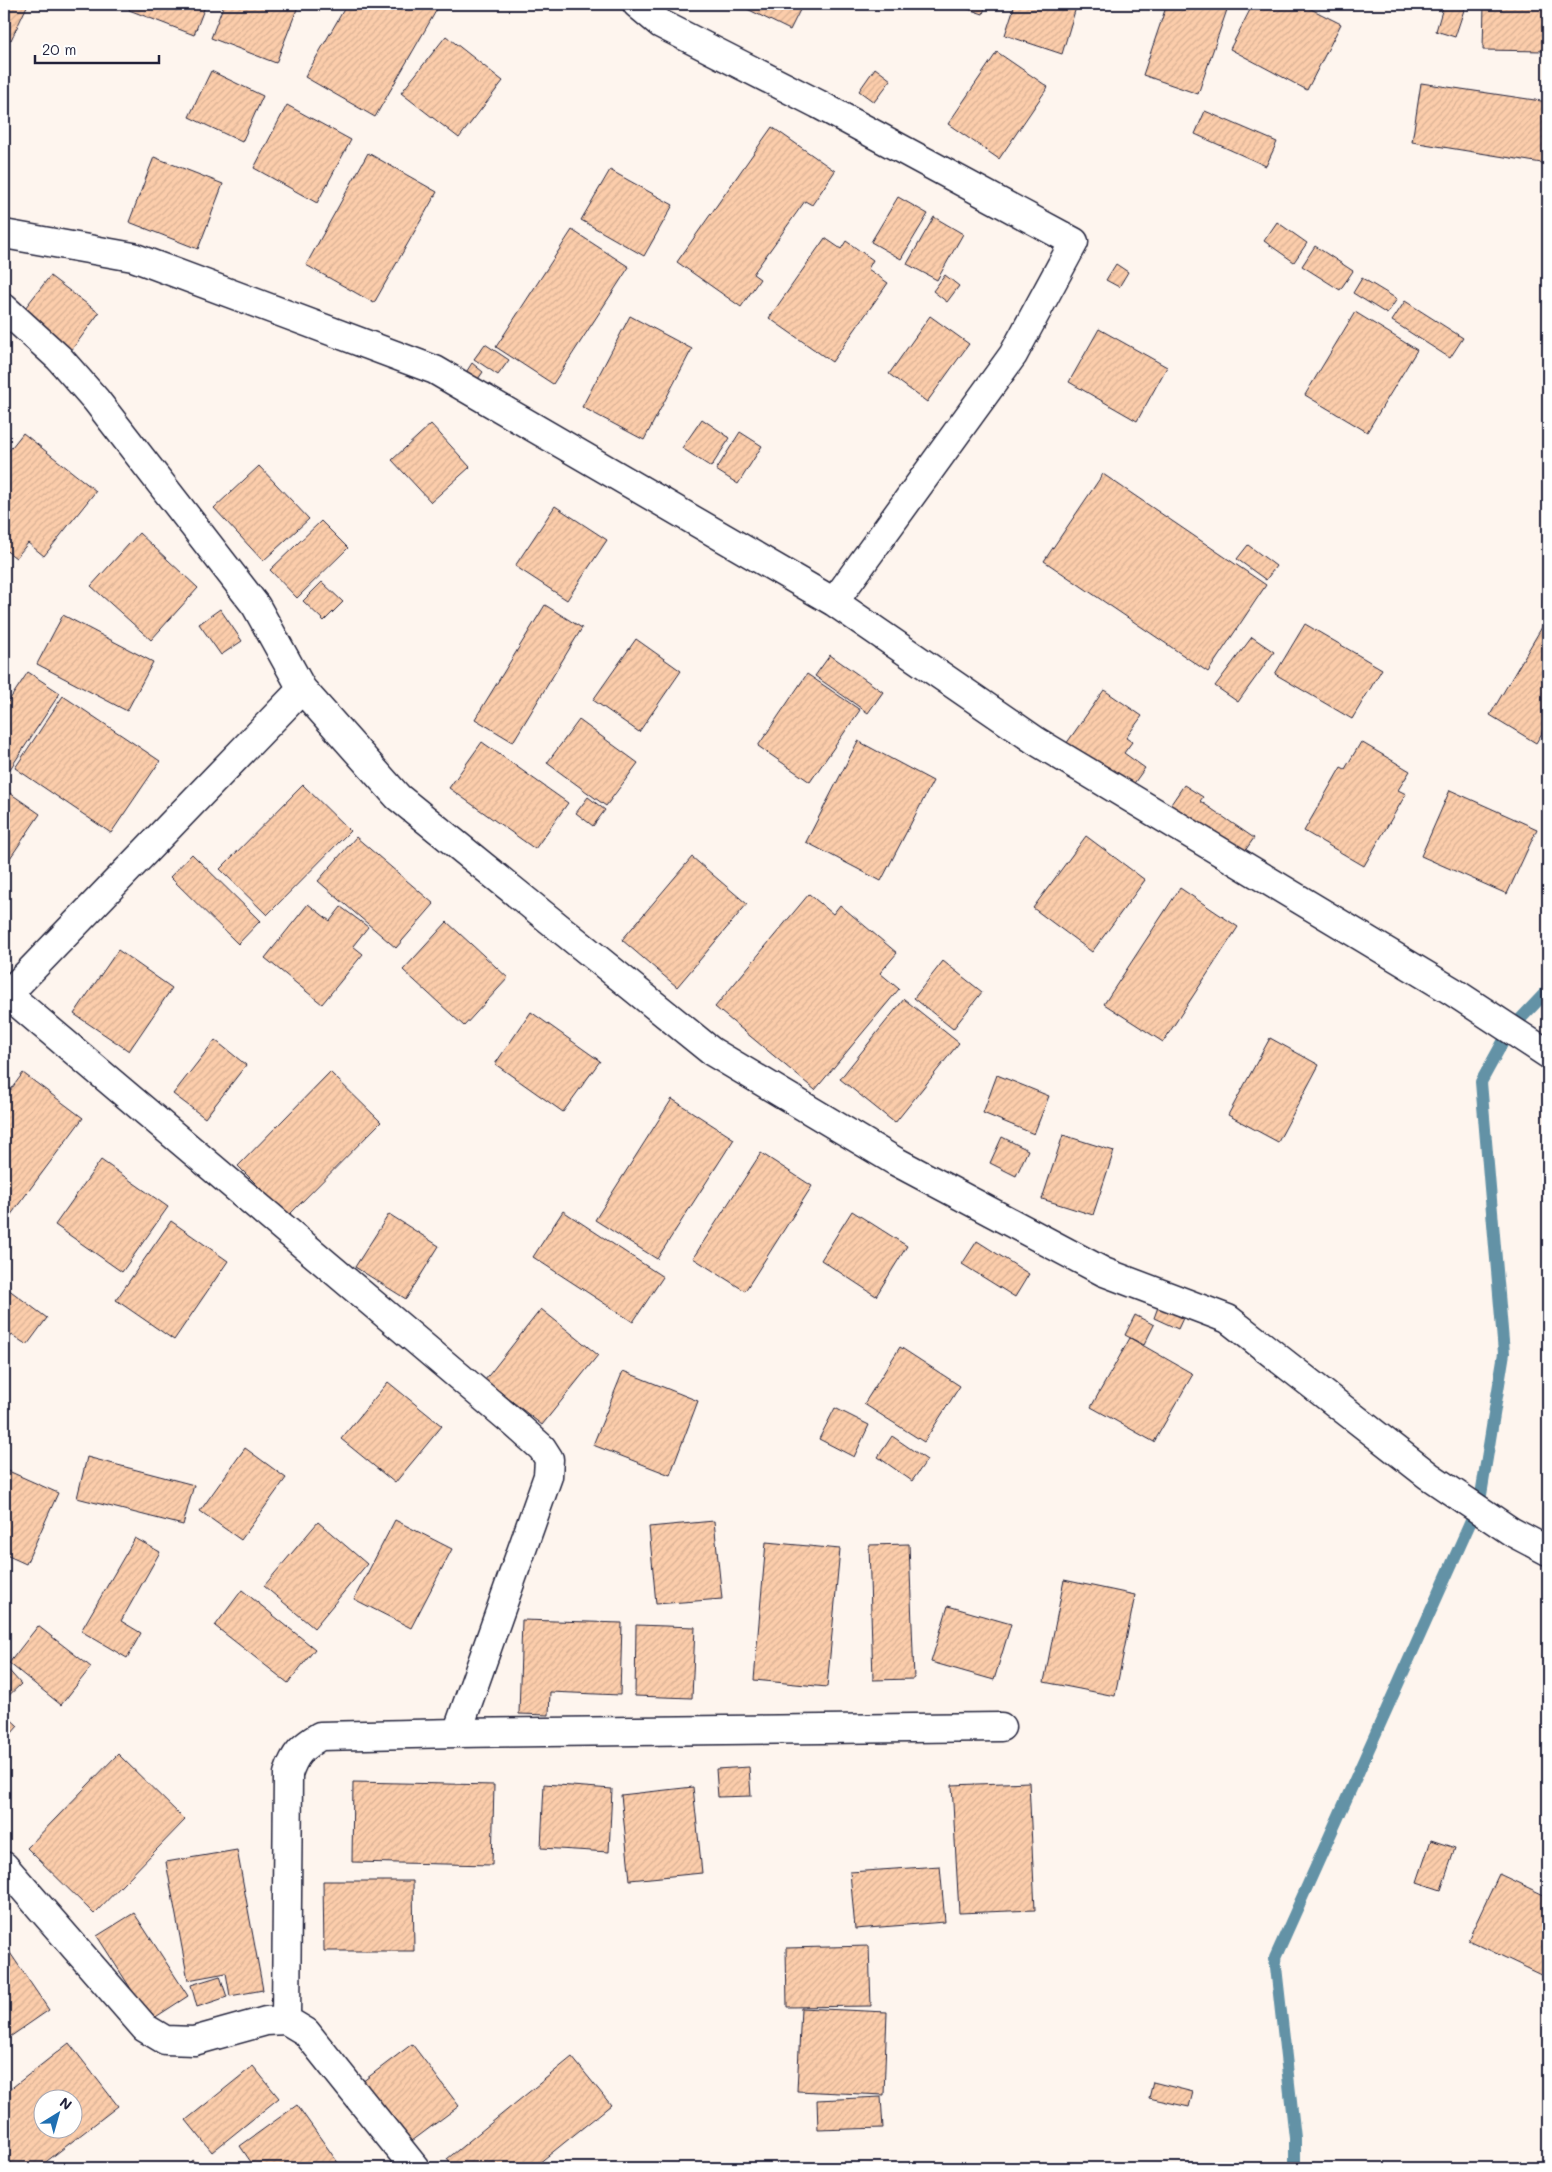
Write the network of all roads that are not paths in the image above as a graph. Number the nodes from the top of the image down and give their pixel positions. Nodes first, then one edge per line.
1 (637, 4) edge
2 (4, 234) edge
3 (4, 308) edge
4 (834, 602) junction
5 (302, 689) junction
6 (6, 996) edge
7 (1548, 1054) edge
8 (1548, 1551) edge
9 (1001, 1727) dead end
10 (457, 1732) junction
11 (4, 1866) edge
12 (286, 2020) junction
13 (414, 2168) edge

1 - 4 street
2 - 4 street
3 - 5 street
4 - 7 street
5 - 6 street
5 - 8 street
6 - 10 street
9 - 10 street
10 - 12 street
11 - 12 street
12 - 13 street

